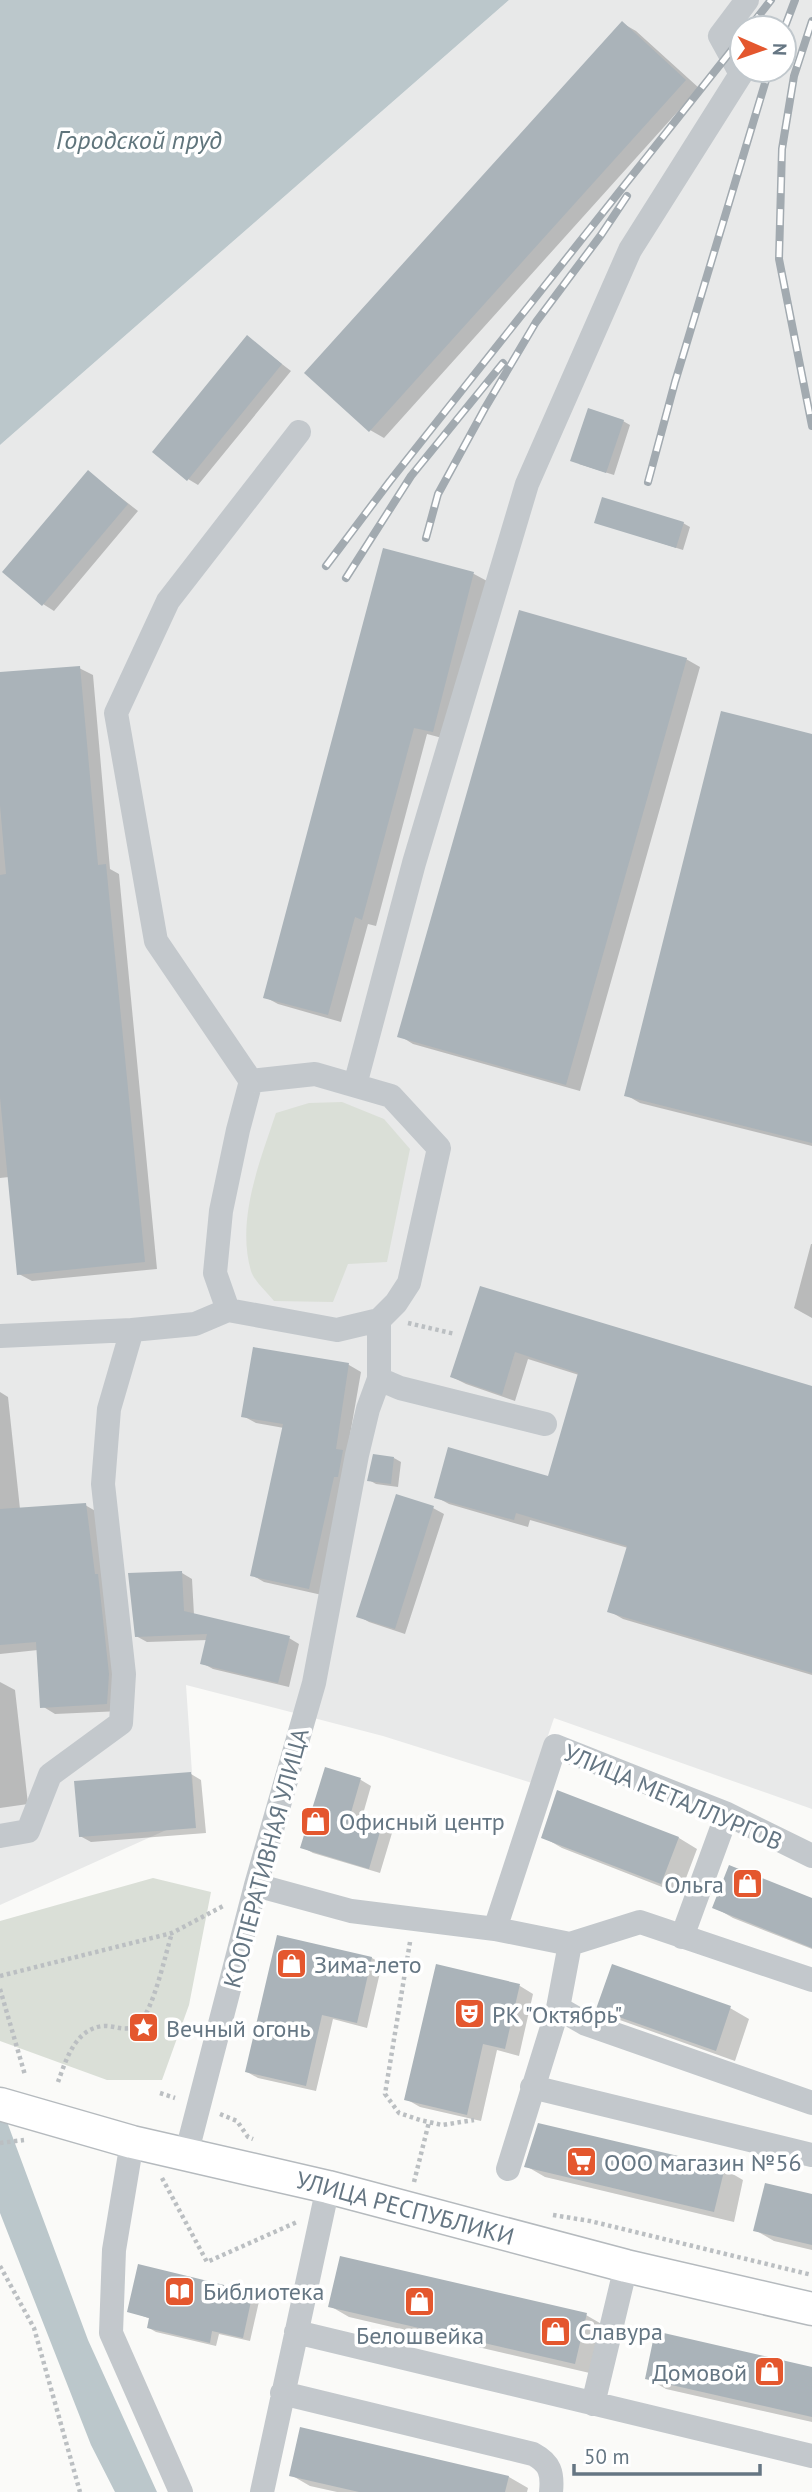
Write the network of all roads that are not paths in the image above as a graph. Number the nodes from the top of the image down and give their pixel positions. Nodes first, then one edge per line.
1 (747, 0) edge
2 (299, 432) dead end
3 (251, 1081) junction
4 (355, 1085) junction
5 (228, 1310) junction
6 (379, 1320) junction
7 (132, 1329) junction
8 (0, 1336) edge
9 (379, 1379) junction
10 (545, 1424) dead end
11 (727, 1814) junction
12 (0, 1836) edge
13 (812, 1856) edge
14 (257, 1885) junction
15 (495, 1929) junction
16 (682, 1937) junction
17 (570, 1944) junction
18 (812, 1980) edge
19 (558, 2008) junction
20 (532, 2087) junction
21 (812, 2103) edge
22 (0, 2104) edge
23 (132, 2142) junction
24 (186, 2155) junction
25 (812, 2155) edge
26 (508, 2169) dead end
27 (328, 2187) junction
28 (626, 2266) junction
29 (812, 2309) edge
30 (296, 2332) junction
31 (282, 2393) junction
32 (593, 2404) junction
33 (812, 2456) edge
34 (181, 2492) edge
35 (262, 2492) edge
36 (551, 2492) edge

1 - 4 street
2 - 3 street
3 - 4 street
3 - 5 street
4 - 6 street
5 - 6 street
5 - 7 street
6 - 9 street, КООПЕРАТИВНАЯ УЛИЦА
7 - 8 street
7 - 12 street
9 - 10 street
9 - 14 street, КООПЕРАТИВНАЯ УЛИЦА
11 - 13 street, УЛИЦА МЕТАЛЛУРГОВ
11 - 15 street, УЛИЦА МЕТАЛЛУРГОВ
11 - 16 street
14 - 15 street
14 - 24 street, КООПЕРАТИВНАЯ УЛИЦА
15 - 17 street
16 - 17 street
16 - 18 street
17 - 19 street
19 - 20 street
19 - 21 street
20 - 25 street
20 - 26 street
22 - 23 main road, УЛИЦА РЕСПУБЛИКИ
23 - 24 main road, УЛИЦА РЕСПУБЛИКИ
23 - 34 street
24 - 27 main road, УЛИЦА РЕСПУБЛИКИ
27 - 28 main road, УЛИЦА РЕСПУБЛИКИ
27 - 30 street
28 - 29 main road, УЛИЦА РЕСПУБЛИКИ
28 - 32 street
30 - 31 street
30 - 32 street
31 - 35 street
31 - 36 street
32 - 33 street

